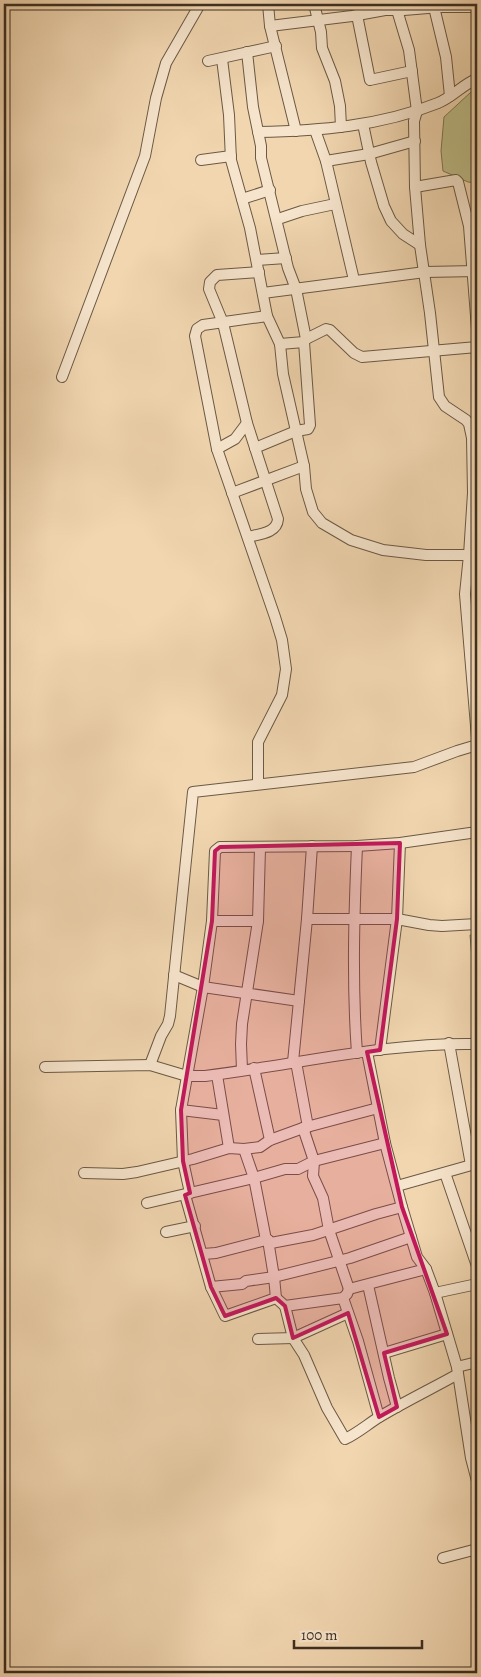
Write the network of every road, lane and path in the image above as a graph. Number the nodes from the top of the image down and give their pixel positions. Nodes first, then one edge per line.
1 (200, 4) edge
2 (268, 4) edge
3 (314, 4) edge
4 (378, 7) edge
5 (434, 7) junction
6 (477, 7) edge
7 (397, 10) junction
8 (357, 15) junction
9 (317, 20) junction
10 (270, 26) junction
11 (276, 46) junction
12 (247, 52) junction
13 (222, 60) junction
14 (208, 61) dead end
15 (412, 71) junction
16 (477, 79) edge
17 (450, 96) junction
18 (417, 111) junction
19 (363, 124) junction
20 (341, 128) junction
21 (315, 130) junction
22 (296, 131) junction
23 (258, 132) junction
24 (415, 141) junction
25 (369, 154) junction
26 (231, 156) junction
27 (202, 160) dead end
28 (326, 162) junction
29 (415, 187) junction
30 (270, 190) junction
31 (242, 199) junction
32 (335, 204) junction
33 (278, 219) junction
34 (420, 245) junction
35 (286, 258) junction
36 (256, 260) junction
37 (475, 271) edge
38 (259, 272) junction
39 (425, 272) junction
40 (354, 280) junction
41 (296, 289) junction
42 (263, 293) junction
43 (267, 316) junction
44 (223, 323) junction
45 (477, 329) edge
46 (305, 340) junction
47 (280, 344) junction
48 (477, 347) edge
49 (434, 350) junction
50 (62, 377) dead end
51 (247, 422) junction
52 (296, 431) junction
53 (475, 438) edge
54 (255, 448) junction
55 (217, 450) junction
56 (304, 466) junction
57 (267, 481) junction
58 (232, 493) junction
59 (248, 537) junction
60 (473, 555) edge
61 (473, 642) edge
62 (477, 738) edge
63 (477, 745) edge
64 (258, 784) junction
65 (477, 832) edge
66 (400, 843) junction
67 (312, 846) junction
68 (357, 846) junction
69 (260, 848) junction
70 (354, 918) junction
71 (397, 918) junction
72 (307, 919) junction
73 (212, 921) junction
74 (258, 921) junction
75 (477, 924) edge
76 (174, 975) junction
77 (203, 987) junction
78 (247, 992) junction
79 (299, 1001) junction
80 (449, 1043) junction
81 (477, 1044) edge
82 (380, 1050) junction
83 (362, 1052) junction
84 (294, 1062) junction
85 (150, 1065) junction
86 (45, 1067) dead end
87 (254, 1068) junction
88 (242, 1070) junction
89 (217, 1074) junction
90 (187, 1076) junction
91 (378, 1108) junction
92 (181, 1110) junction
93 (223, 1116) junction
94 (305, 1127) junction
95 (270, 1140) junction
96 (385, 1143) junction
97 (229, 1148) junction
98 (244, 1149) junction
99 (183, 1161) junction
100 (314, 1161) junction
101 (474, 1165) edge
102 (84, 1173) dead end
103 (445, 1173) junction
104 (254, 1178) junction
105 (397, 1186) junction
106 (188, 1194) junction
107 (147, 1203) dead end
108 (402, 1207) junction
109 (195, 1226) junction
110 (329, 1230) junction
111 (166, 1232) dead end
112 (411, 1237) junction
113 (267, 1240) junction
114 (203, 1254) junction
115 (338, 1260) junction
116 (477, 1266) edge
117 (426, 1269) junction
118 (274, 1276) junction
119 (477, 1284) edge
120 (368, 1285) junction
121 (211, 1288) junction
122 (346, 1293) junction
123 (435, 1293) junction
124 (276, 1298) junction
125 (285, 1306) junction
126 (348, 1313) junction
127 (447, 1334) junction
128 (293, 1338) junction
129 (258, 1339) dead end
130 (384, 1353) junction
131 (477, 1362) edge
132 (458, 1371) junction
133 (398, 1406) junction
134 (379, 1417) junction
135 (474, 1457) edge
136 (477, 1481) edge
137 (477, 1549) edge
138 (443, 1558) dead end

1 - 50 street
2 - 10 street
3 - 9 street
4 - 7 street
4 - 8 street
5 - 6 street
5 - 7 street
5 - 17 street
7 - 15 street
8 - 9 street
8 - 15 street
9 - 10 street
9 - 20 street
10 - 11 street
11 - 12 street
11 - 22 street
12 - 13 street
12 - 23 street
13 - 14 street
13 - 26 street
15 - 18 street
16 - 17 street
17 - 18 street
18 - 19 street
18 - 24 street
19 - 20 street
19 - 25 street
20 - 21 street
21 - 22 street
21 - 28 street
22 - 23 street
23 - 30 street
24 - 25 street
24 - 29 street
25 - 28 street
25 - 34 street
26 - 27 street
26 - 31 street
28 - 32 street
29 - 34 street
29 - 37 street
30 - 31 street
30 - 33 street
31 - 36 street
32 - 33 street
32 - 40 street
33 - 35 street
34 - 39 street
35 - 36 street
35 - 41 street
36 - 38 street
37 - 39 street
37 - 45 street
38 - 42 street
38 - 44 street
39 - 40 street
39 - 49 street
40 - 41 street
41 - 42 street
41 - 46 street
42 - 43 street
43 - 44 street
43 - 47 street
44 - 51 street
44 - 55 street
46 - 47 street
46 - 49 street
46 - 52 street
47 - 52 street
48 - 49 street
49 - 53 street
51 - 54 street
51 - 55 street
52 - 54 street
52 - 56 street
53 - 60 street
54 - 57 street
55 - 58 street
56 - 57 street
56 - 60 street
57 - 58 street
57 - 59 street
58 - 59 street
59 - 64 street
60 - 61 street
61 - 62 street
63 - 64 street
64 - 76 street
65 - 66 street
66 - 68 street
66 - 71 street
67 - 68 street
67 - 69 street
67 - 72 street
68 - 70 street
69 - 73 street
69 - 74 street
70 - 71 street
70 - 72 street
70 - 83 street
71 - 75 street
71 - 82 street
72 - 79 street
73 - 74 street
73 - 77 street
74 - 78 street
76 - 77 street
76 - 85 street
77 - 78 street
77 - 90 street
78 - 79 street
78 - 88 street
79 - 84 street
80 - 81 street
80 - 82 street
80 - 101 street
82 - 83 street
83 - 84 street
83 - 91 street
84 - 87 street
84 - 94 street
85 - 86 street
85 - 90 street
87 - 88 street
87 - 95 street
88 - 89 street
89 - 90 street
89 - 93 street
90 - 92 street
91 - 94 street
91 - 96 street
92 - 93 street
92 - 99 street
93 - 97 street
94 - 95 street
94 - 100 street
95 - 98 street
96 - 100 street
96 - 105 street
97 - 98 street
97 - 99 street
98 - 104 street
99 - 102 street
99 - 106 street
100 - 104 street
100 - 110 street
101 - 103 street
103 - 105 street
103 - 116 street
104 - 106 street
104 - 113 street
105 - 108 street
106 - 107 street
106 - 109 street
108 - 110 street
108 - 112 street
109 - 111 street
109 - 114 street
110 - 113 street
110 - 115 street
112 - 115 street
112 - 117 street
113 - 114 street
113 - 118 street
114 - 121 street
115 - 118 street
115 - 122 street
117 - 120 street
117 - 123 street
118 - 121 street
118 - 124 street
119 - 123 street
120 - 122 street
120 - 130 street
121 - 124 street
122 - 125 street
122 - 126 street
123 - 127 street
124 - 125 street
125 - 128 street
126 - 128 street
126 - 134 street
127 - 130 street
127 - 132 street
128 - 129 street
128 - 134 street
130 - 133 street
131 - 132 street
132 - 133 street
132 - 135 street
133 - 134 street
135 - 136 street
137 - 138 street

